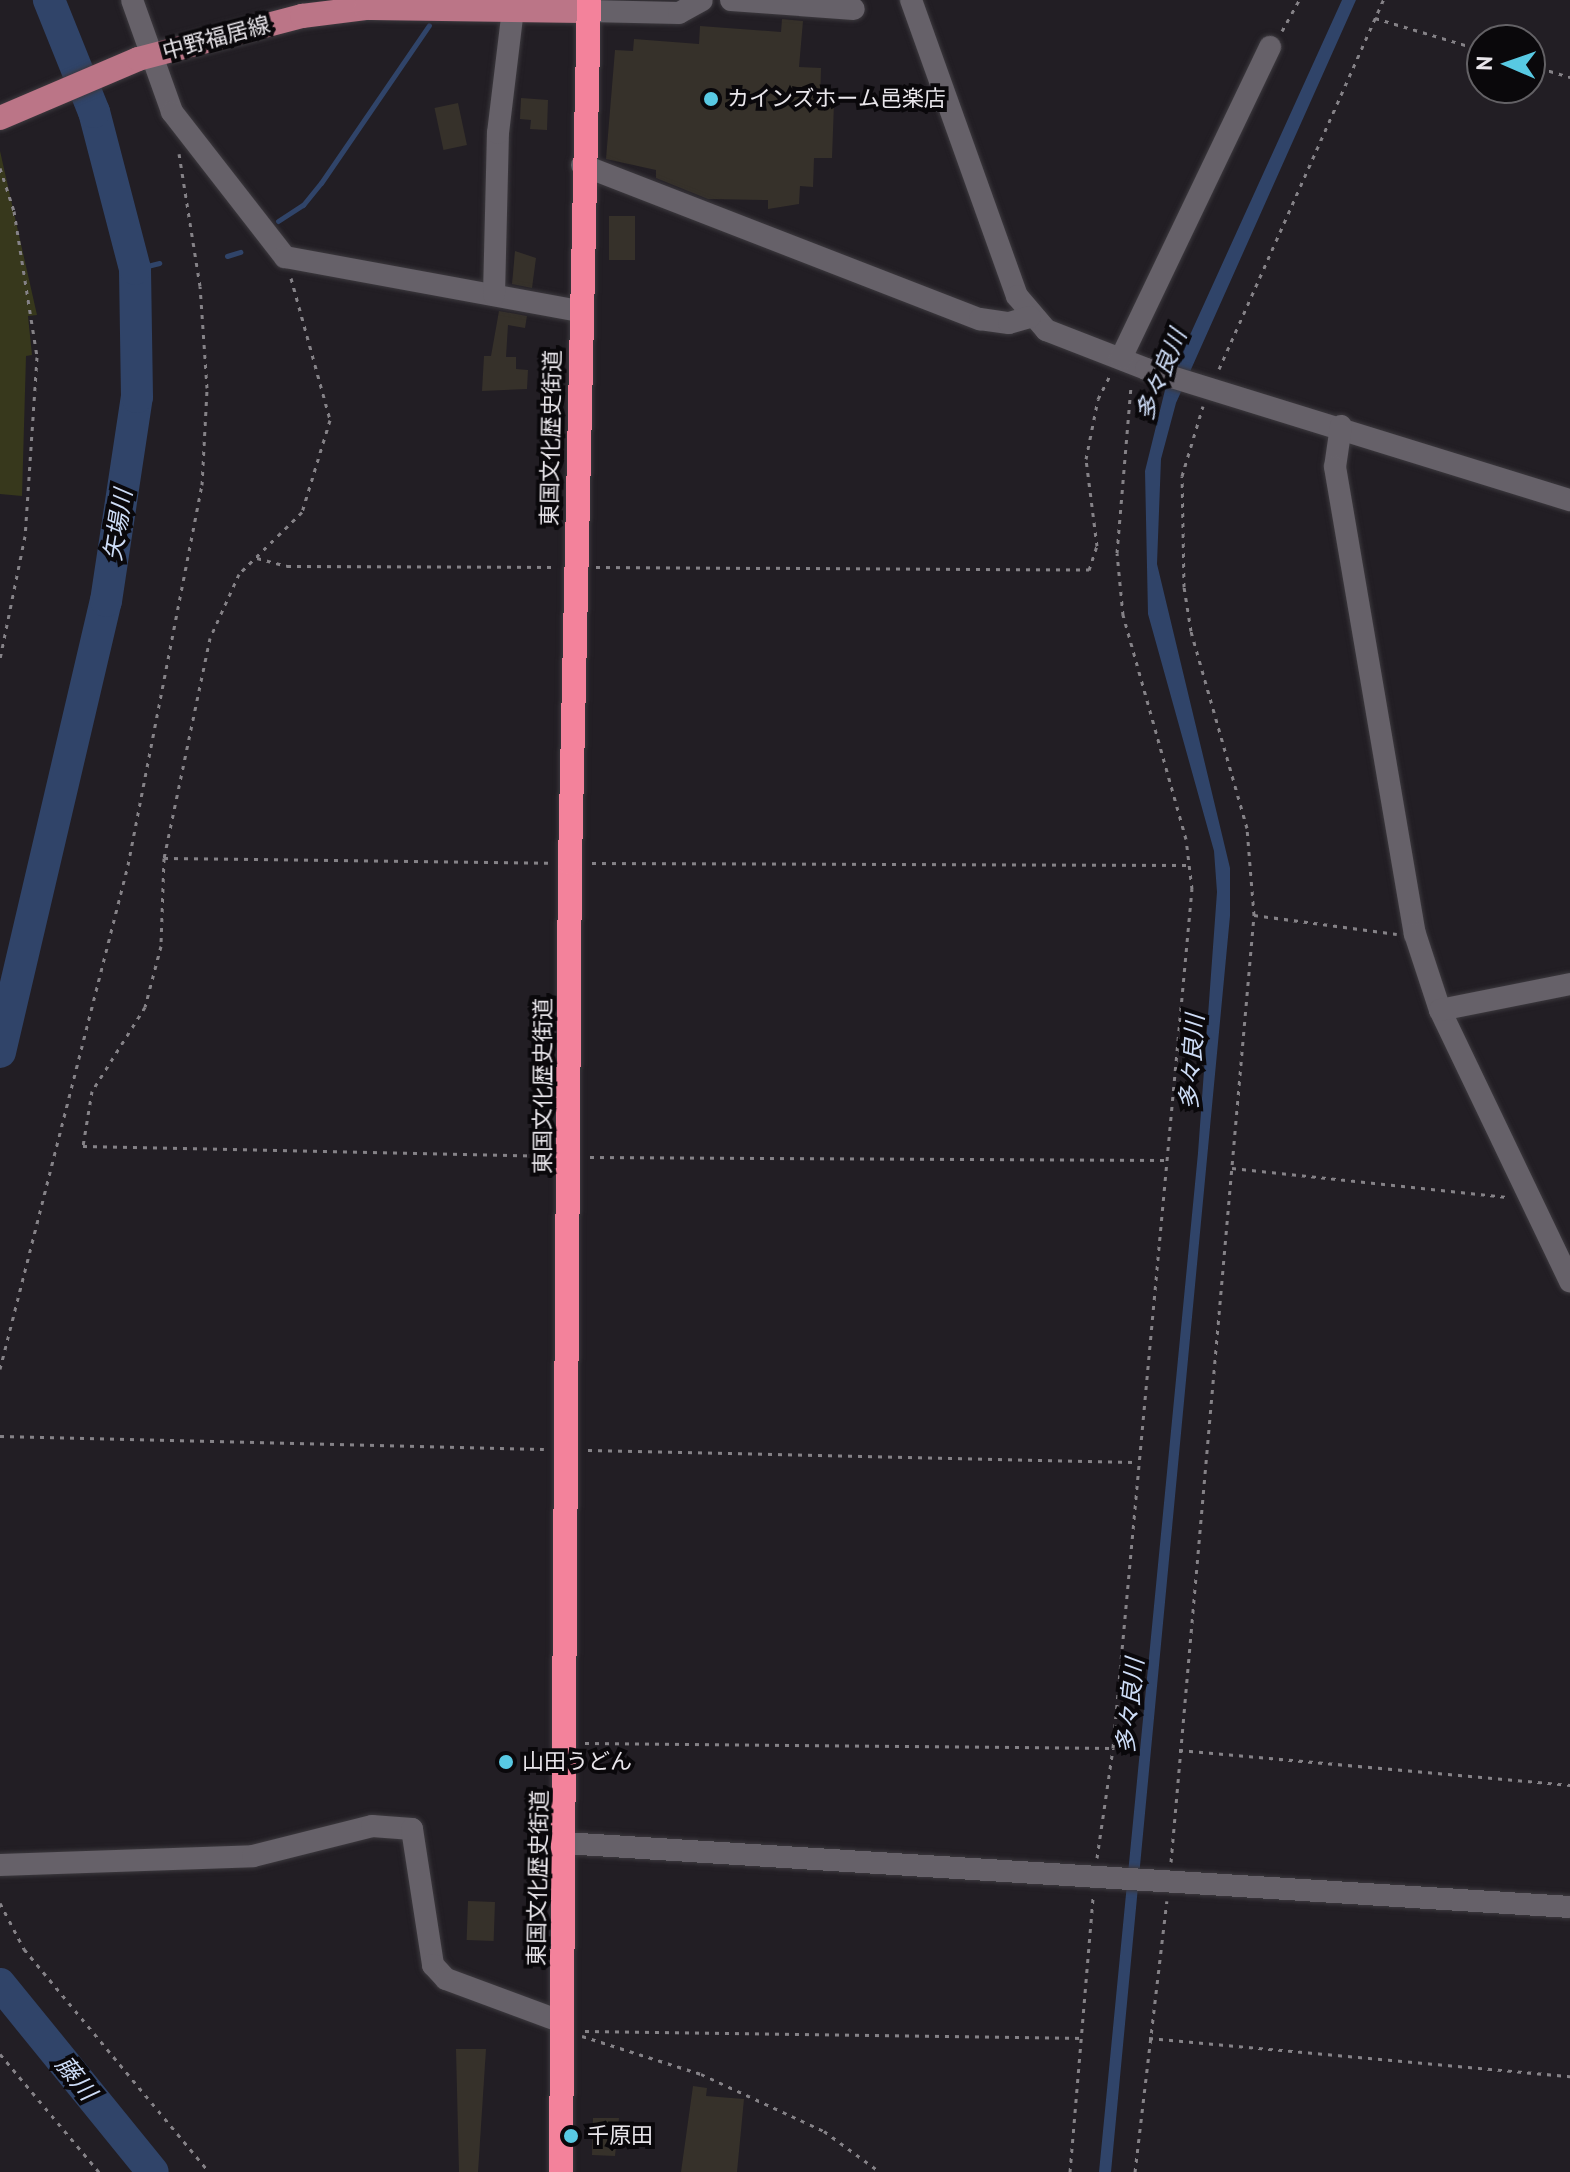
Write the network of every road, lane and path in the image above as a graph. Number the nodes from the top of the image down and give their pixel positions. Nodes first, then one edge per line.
1 (132, 0) edge
2 (702, 0) edge
3 (731, 0) edge
4 (911, 0) edge
5 (1299, 0) edge
6 (1383, 0) edge
7 (367, 4) edge
8 (514, 5) edge
9 (589, 5) edge
10 (854, 9) dead end
11 (1375, 18) junction
12 (1466, 45) edge
13 (1270, 47) joint
14 (146, 57) junction
15 (1546, 70) edge
16 (1570, 77) edge
17 (172, 112) junction
18 (0, 118) edge
19 (582, 165) junction
20 (0, 168) edge
21 (285, 257) junction
22 (494, 295) junction
23 (579, 311) junction
24 (1030, 317) junction
25 (1135, 364) junction
26 (1208, 386) junction
27 (1341, 426) junction
28 (1570, 500) edge
29 (256, 557) junction
30 (575, 567) junction
31 (0, 659) edge
32 (164, 858) junction
33 (570, 863) junction
34 (1187, 865) junction
35 (1254, 915) junction
36 (1416, 937) junction
37 (1570, 984) edge
38 (1440, 1010) junction
39 (569, 1157) junction
40 (1166, 1160) junction
41 (1232, 1168) junction
42 (1523, 1192) junction
43 (1570, 1281) edge
44 (0, 1369) edge
45 (0, 1436) edge
46 (568, 1450) junction
47 (1134, 1462) dead end
48 (566, 1743) junction
49 (1113, 1748) junction
50 (1179, 1750) junction
51 (1570, 1785) edge
52 (564, 1843) junction
53 (0, 1865) edge
54 (1096, 1877) junction
55 (1164, 1881) junction
56 (0, 1903) edge
57 (1570, 1907) edge
58 (562, 2029) junction
59 (1085, 2038) junction
60 (1149, 2038) junction
61 (0, 2054) edge
62 (1570, 2076) edge
63 (99, 2172) edge
64 (209, 2172) edge
65 (561, 2172) edge
66 (880, 2172) edge
67 (1070, 2172) edge
68 (1135, 2172) edge

1 - 14 street
2 - 9 street
3 - 10 street
4 - 24 street
5 - 13 path
6 - 11 path
7 - 8 main road, 中野福居線
7 - 14 main road, 中野福居線
8 - 9 main road, 中野福居線
8 - 22 street
9 - 19 highway, 東国文化歴史街道
11 - 12 path
11 - 26 path
13 - 25 street
14 - 17 street
14 - 18 main road, 中野福居線
15 - 16 path
17 - 21 street
17 - 44 path
19 - 23 highway, 東国文化歴史街道
19 - 24 street
20 - 31 path
21 - 22 street
21 - 29 path
22 - 23 street
23 - 30 highway, 東国文化歴史街道
24 - 25 street
25 - 26 street
25 - 30 path
25 - 34 path
26 - 27 street
26 - 35 path
27 - 28 street
27 - 36 street
29 - 30 path
29 - 32 path
30 - 33 highway, 東国文化歴史街道
32 - 33 path
32 - 39 path
33 - 34 path
33 - 39 highway, 東国文化歴史街道
34 - 40 path
35 - 36 path
35 - 41 path
36 - 38 street
37 - 38 street
38 - 42 street
39 - 40 path
39 - 46 highway, 東国文化歴史街道
40 - 49 path
41 - 42 path
41 - 50 path
42 - 43 street
45 - 46 path
46 - 47 path
46 - 48 highway, 東国文化歴史街道
48 - 49 path
48 - 52 highway, 東国文化歴史街道
49 - 54 path
50 - 51 path
50 - 55 path
52 - 54 street
52 - 58 highway, 東国文化歴史街道
53 - 58 street
54 - 55 street
54 - 59 path
55 - 57 street
55 - 60 path
56 - 64 path
58 - 59 path
58 - 65 highway, 東国文化歴史街道
58 - 66 path
59 - 67 path
60 - 62 path
60 - 68 path
61 - 63 path

